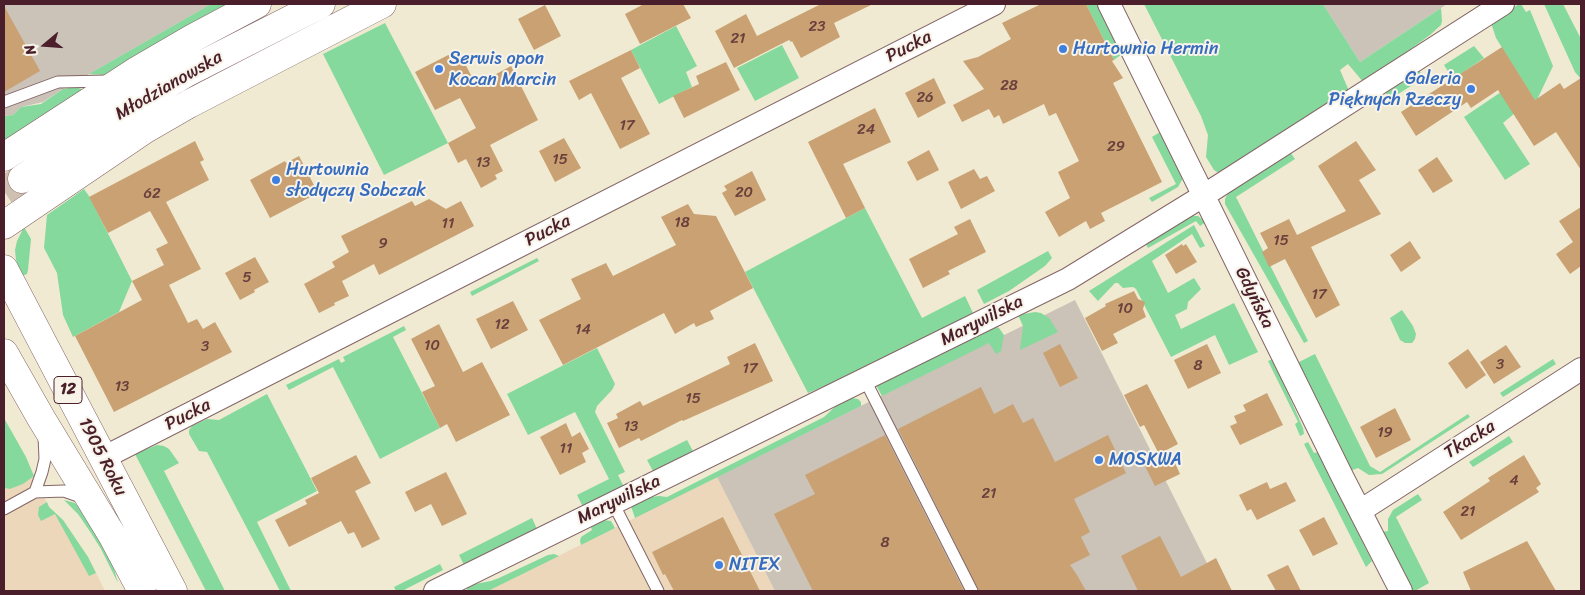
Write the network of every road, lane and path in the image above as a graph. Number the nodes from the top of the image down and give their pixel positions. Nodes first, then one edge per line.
1 (258, 4) edge
2 (322, 4) edge
3 (382, 4) edge
4 (994, 4) edge
5 (1109, 4) edge
6 (1503, 4) edge
7 (123, 79) junction
8 (4, 102) edge
9 (4, 158) tunnel mouth
10 (22, 179) tunnel mouth
11 (1203, 196) junction
12 (4, 224) edge
13 (4, 269) edge
14 (4, 353) edge
15 (1581, 369) edge
16 (865, 380) junction
17 (41, 418) junction
18 (103, 458) junction
19 (35, 492) junction
20 (613, 503) junction
21 (94, 504) junction
22 (4, 509) edge
23 (1360, 511) junction
24 (142, 591) edge
25 (173, 591) edge
26 (434, 591) edge
27 (658, 591) edge
28 (972, 591) edge
29 (1401, 591) edge

1 - 7 main road
2 - 10 main road, Młodzianowska
3 - 12 main road
4 - 18 street, Pucka
5 - 11 street, Gdyńska
6 - 11 street, Marywilska
7 - 8 lane
7 - 9 main road
11 - 16 street, Marywilska
11 - 23 street, Gdyńska
13 - 18 main road, 1905 Roku / 12
14 - 17 main road, 1905 Roku / 12
15 - 23 street, Tkacka
16 - 20 street, Marywilska
16 - 28 lane
17 - 19 lane
17 - 21 main road, 1905 Roku / 12
18 - 25 main road, 1905 Roku / 12
19 - 21 lane
19 - 22 lane
20 - 26 street, Marywilska
20 - 27 lane
21 - 24 main road, 1905 Roku / 12
23 - 29 street, Gdyńska

